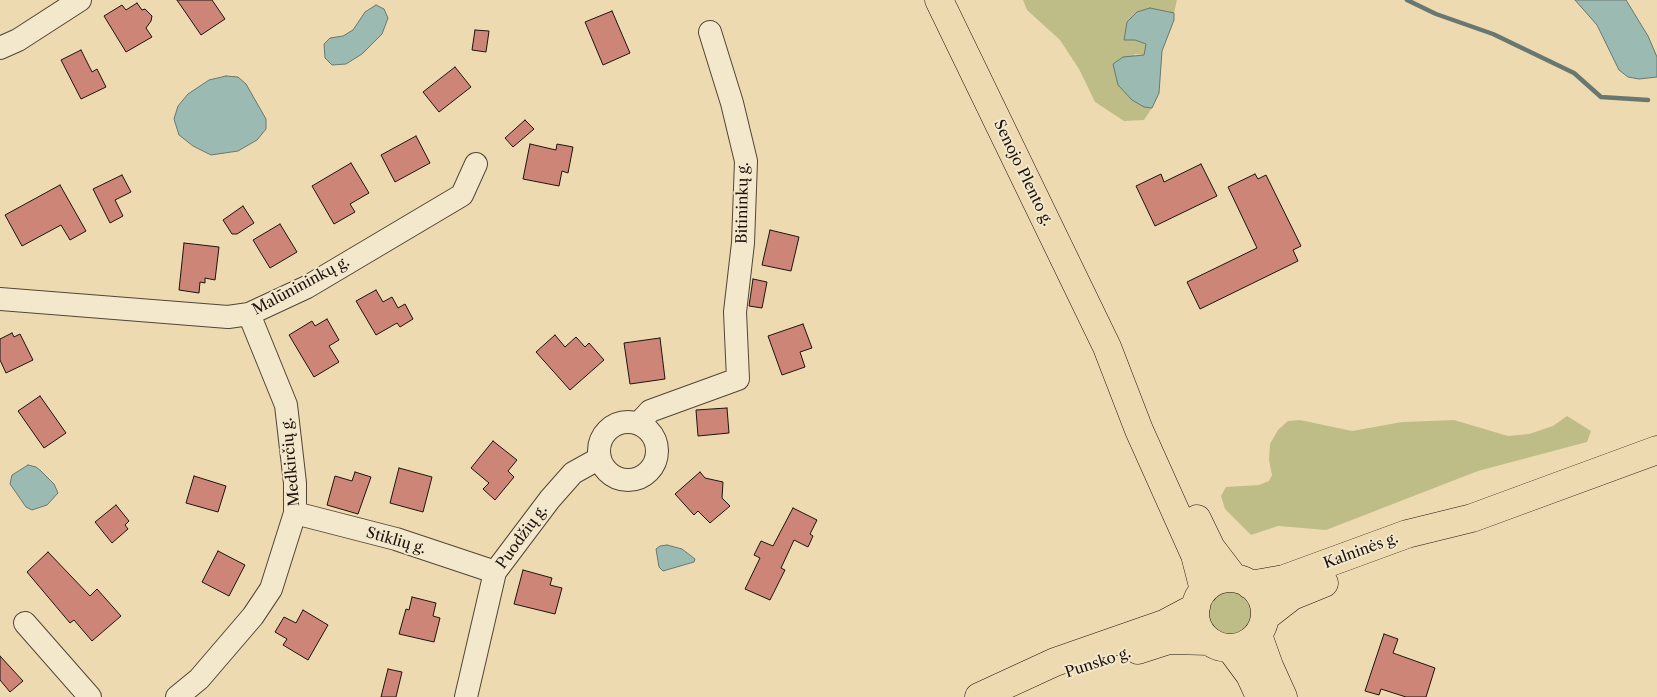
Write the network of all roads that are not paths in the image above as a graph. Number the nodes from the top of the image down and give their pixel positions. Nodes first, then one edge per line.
1 (80, 0) edge
2 (939, 0) edge
3 (710, 32) dead end
4 (0, 48) edge
5 (476, 164) dead end
6 (0, 299) edge
7 (249, 314) junction
8 (1107, 347) junction
9 (639, 423) junction
10 (1657, 450) edge
11 (600, 458) junction
12 (295, 513) junction
13 (1472, 518) junction
14 (495, 572) junction
15 (1242, 582) junction
16 (1200, 599) junction
17 (25, 623) dead end
18 (1262, 626) junction
19 (1219, 645) junction
20 (983, 695) edge
21 (90, 697) edge
22 (177, 697) edge
23 (466, 697) edge
24 (1260, 697) edge
25 (1283, 697) edge

1 - 4 street
2 - 8 main road, Senojo Plento g.
3 - 9 street, Bitininkų g.
5 - 7 street, Malūnininkų g.
6 - 7 street, Malūnininkų g.
7 - 12 street, Medkirčių g.
8 - 15 main road, Senojo Plento g.
8 - 16 main road, Senojo Plento g.
9 - 11 street
9 - 11 street
10 - 13 main road, Kalninės g.
11 - 14 street, Puodžių g.
12 - 14 street, Stiklių g.
12 - 22 street, Medkirčių g.
13 - 15 main road, Kalninės g.
13 - 18 main road, Kalninės g.
14 - 23 street, Puodžių g.
15 - 16 main road
15 - 18 main road
16 - 19 main road
16 - 20 main road, Punsko g.
17 - 21 street
18 - 19 main road
18 - 25 main road
19 - 20 main road, Punsko g.
19 - 24 main road

